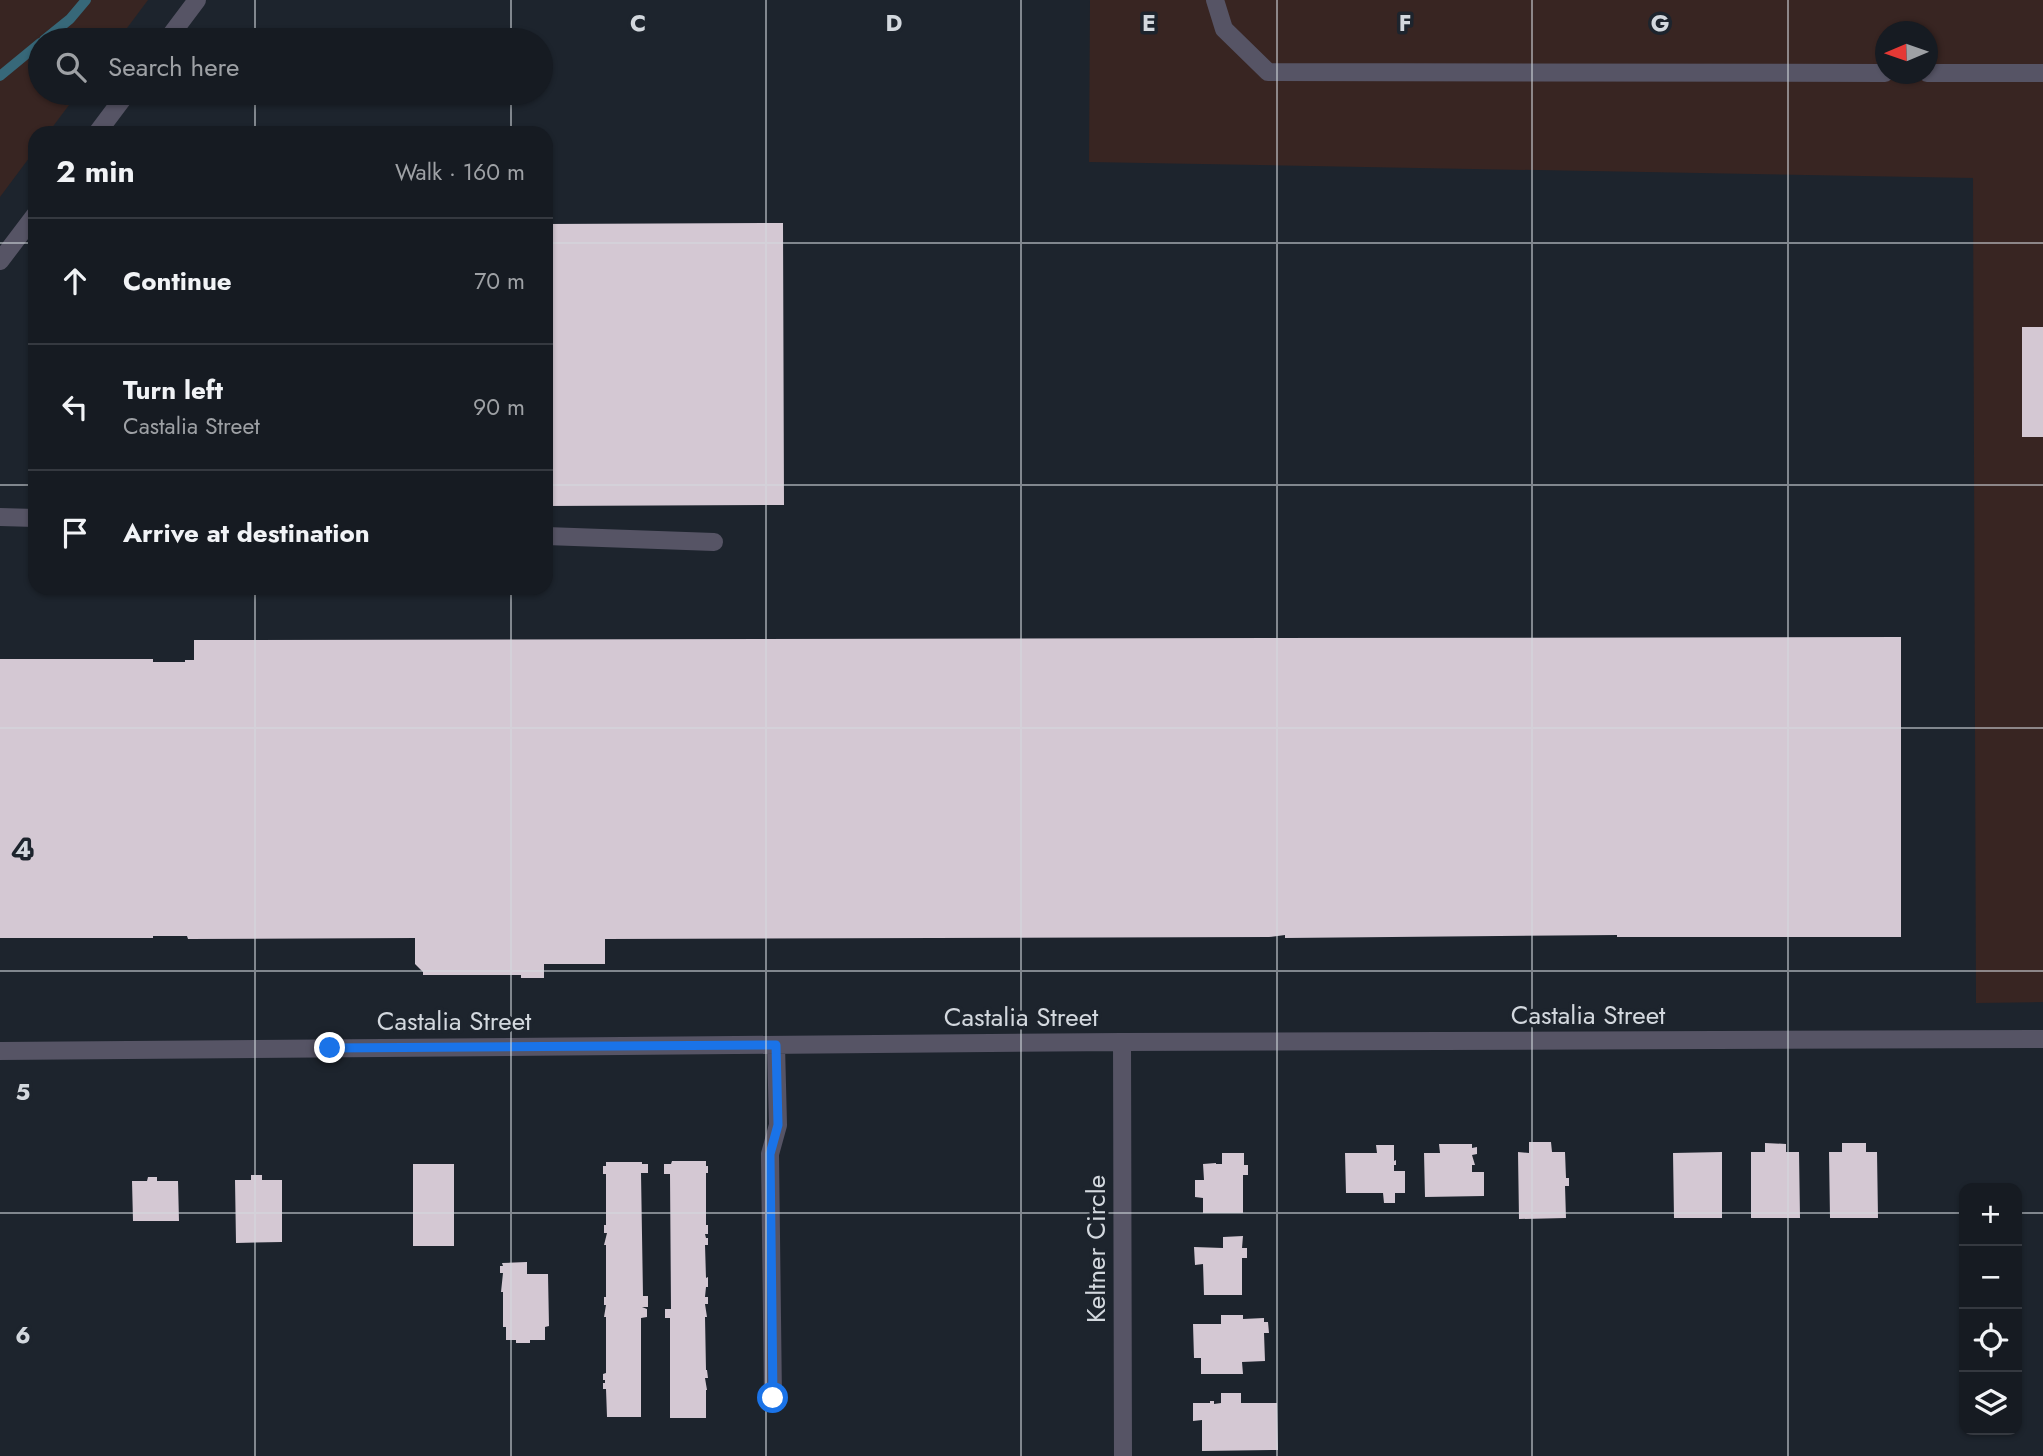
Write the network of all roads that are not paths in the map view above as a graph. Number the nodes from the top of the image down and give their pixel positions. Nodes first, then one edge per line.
1 (197, 0) edge
2 (1215, 0) edge
3 (176, 28) edge
4 (1875, 73) edge
5 (1938, 73) edge
6 (2043, 73) edge
7 (118, 105) edge
8 (102, 126) edge
9 (28, 224) edge
10 (0, 261) edge
11 (0, 517) edge
12 (28, 518) edge
13 (553, 536) edge
14 (714, 541) dead end
15 (2043, 1039) edge
16 (1122, 1042) junction
17 (776, 1045) junction
18 (0, 1051) edge
19 (773, 1398) dead end
20 (1123, 1456) edge

1 - 3 street
2 - 4 street
5 - 6 street
7 - 8 street
9 - 10 street
11 - 12 street
13 - 14 street
15 - 16 street, Castalia Street
16 - 17 street, Castalia Street
16 - 20 street, Keltner Circle
17 - 18 street, Castalia Street
17 - 19 street

